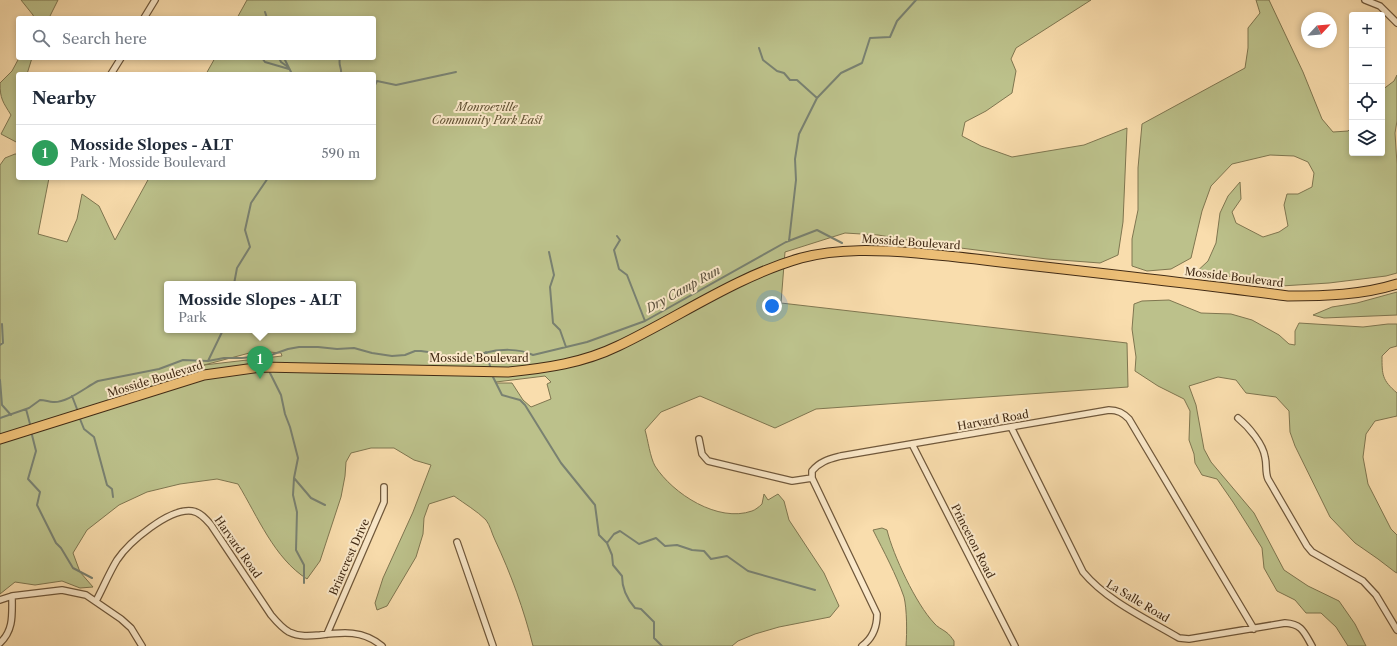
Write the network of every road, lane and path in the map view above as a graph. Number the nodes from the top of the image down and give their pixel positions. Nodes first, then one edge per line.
1 (155, 0) edge
2 (1365, 0) edge
3 (145, 16) edge
4 (1397, 23) edge
5 (119, 60) edge
6 (112, 72) edge
7 (1397, 284) edge
8 (1238, 418) dead end
9 (1011, 427) junction
10 (699, 438) dead end
11 (0, 439) edge
12 (912, 444) junction
13 (812, 478) junction
14 (384, 487) dead end
15 (457, 542) dead end
16 (12, 596) junction
17 (0, 600) edge
18 (96, 601) junction
19 (1254, 629) junction
20 (1397, 630) edge
21 (327, 634) junction
22 (0, 643) edge
23 (142, 646) edge
24 (382, 646) edge
25 (493, 646) edge
26 (862, 646) edge
27 (1015, 646) edge
28 (1312, 646) edge

1 - 3 street
2 - 4 street
5 - 6 street
7 - 11 main road, Mosside Boulevard
8 - 20 street
9 - 12 street, Harvard Road
9 - 19 street, La Salle Road
9 - 19 street, Harvard Road
10 - 13 street
12 - 13 street, Harvard Road
12 - 27 street, Princeton Road
13 - 26 street
14 - 21 street, Briarcrest Drive
15 - 25 street
16 - 17 street
16 - 18 street
16 - 22 street
18 - 21 street, Harvard Road
18 - 23 street
19 - 28 street, La Salle Road
21 - 24 street, Harvard Road

